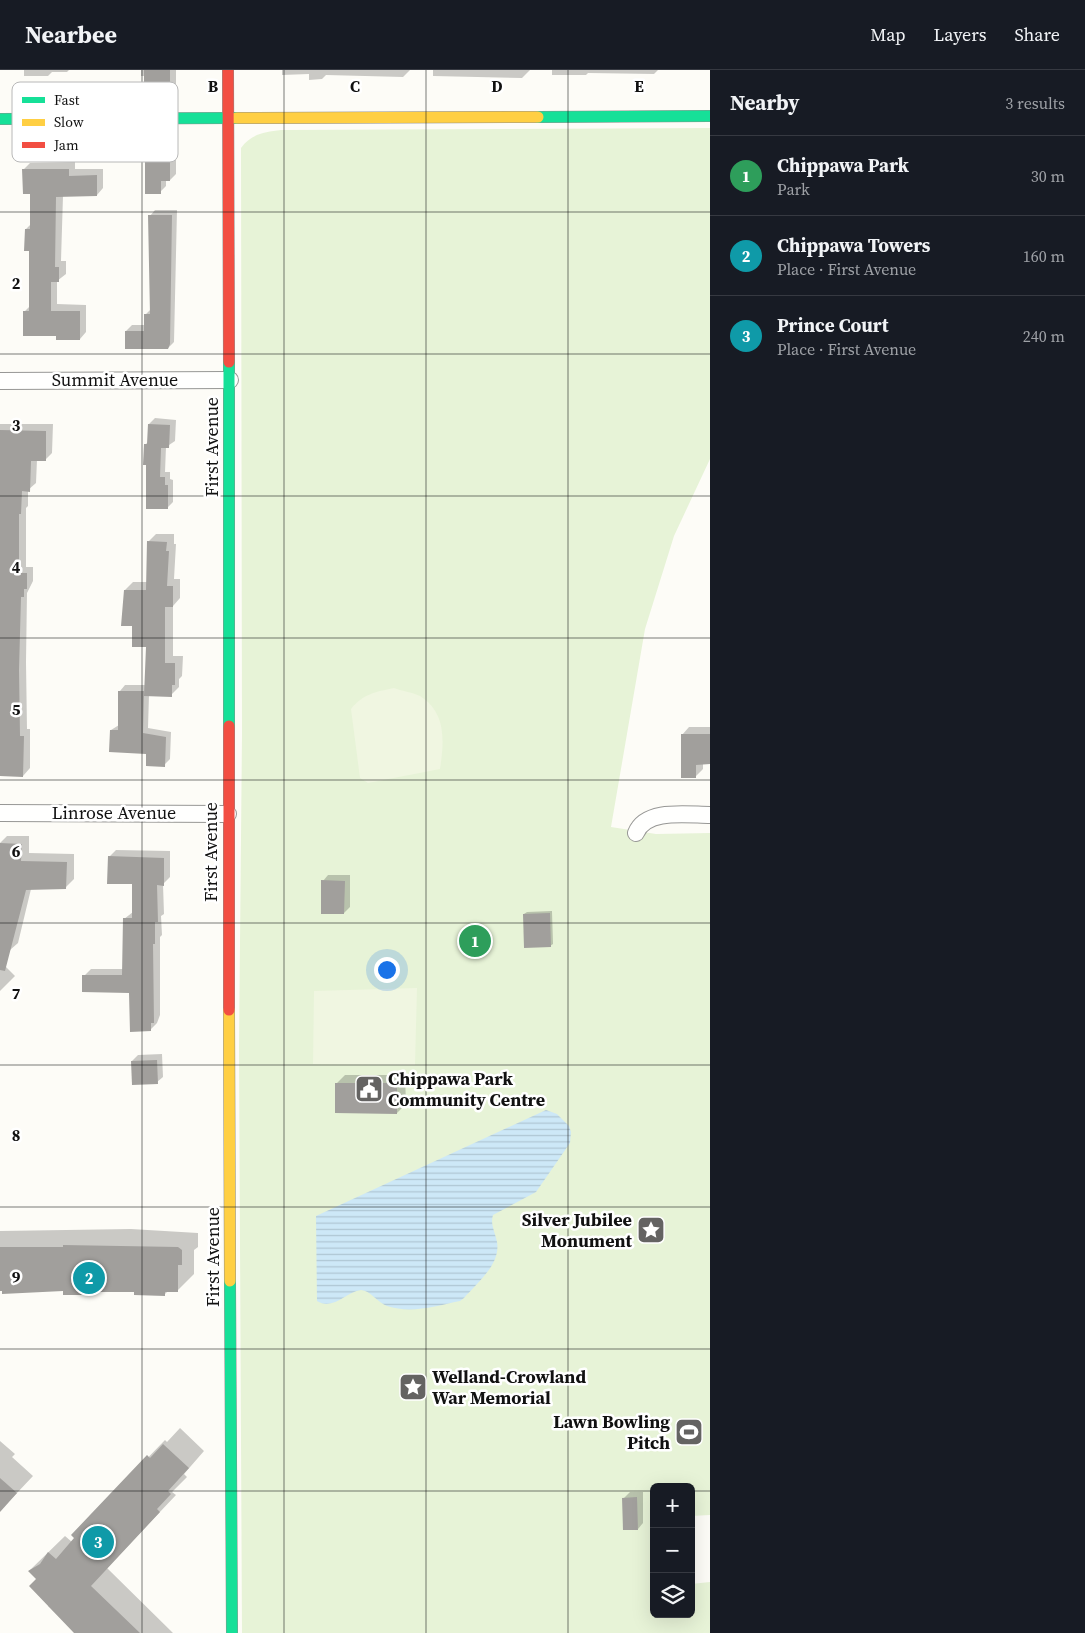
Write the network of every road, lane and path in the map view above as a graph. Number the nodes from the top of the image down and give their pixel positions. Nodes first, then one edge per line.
1 (228, 70) edge
2 (710, 116) edge
3 (178, 119) edge
4 (229, 119) junction
5 (230, 380) junction
6 (0, 381) edge
7 (0, 813) edge
8 (228, 814) junction
9 (710, 815) edge
10 (636, 833) dead end
11 (232, 1633) edge

1 - 4 street, First Avenue
2 - 4 street
3 - 4 street
4 - 5 street, First Avenue
5 - 6 street, Summit Avenue
5 - 8 street, First Avenue
7 - 8 street, Linrose Avenue
8 - 11 street, First Avenue
9 - 10 street

